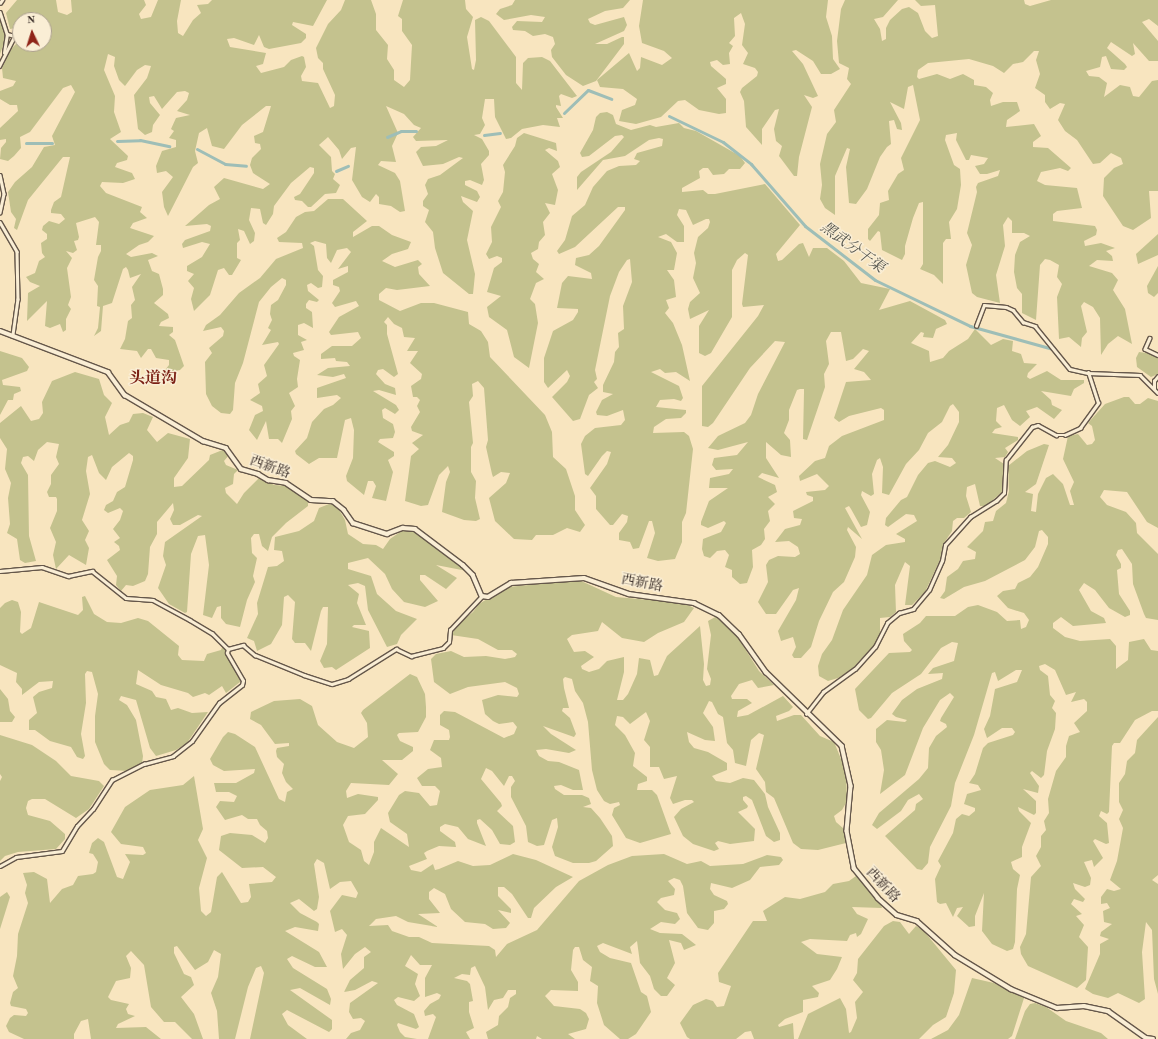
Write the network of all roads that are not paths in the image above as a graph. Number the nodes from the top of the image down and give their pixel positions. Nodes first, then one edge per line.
1 (2, 0) edge
2 (0, 3) edge
3 (0, 12) edge
4 (7, 34) junction
5 (4, 55) junction
6 (0, 66) edge
7 (0, 174) edge
8 (0, 213) edge
9 (0, 222) edge
10 (976, 326) dead end
11 (0, 331) edge
12 (13, 336) junction
13 (1150, 338) dead end
14 (1158, 355) edge
15 (1088, 374) junction
16 (1158, 376) edge
17 (1147, 381) junction
18 (1154, 381) junction
19 (1154, 389) junction
20 (1158, 393) edge
21 (0, 570) edge
22 (482, 596) junction
23 (228, 649) junction
24 (806, 714) junction
25 (0, 866) edge
26 (1152, 1039) edge

1 - 2 street
3 - 4 street
4 - 5 street
4 - 5 street
5 - 6 street
7 - 8 street
9 - 12 street
10 - 15 street
11 - 12 street, 西新路
12 - 22 street, 西新路
13 - 14 street
15 - 17 street
15 - 24 street
16 - 18 street
17 - 18 street
17 - 19 street
18 - 19 street
19 - 20 street
21 - 23 street
22 - 23 street
22 - 24 street, 西新路
23 - 25 street
24 - 26 street, 西新路

